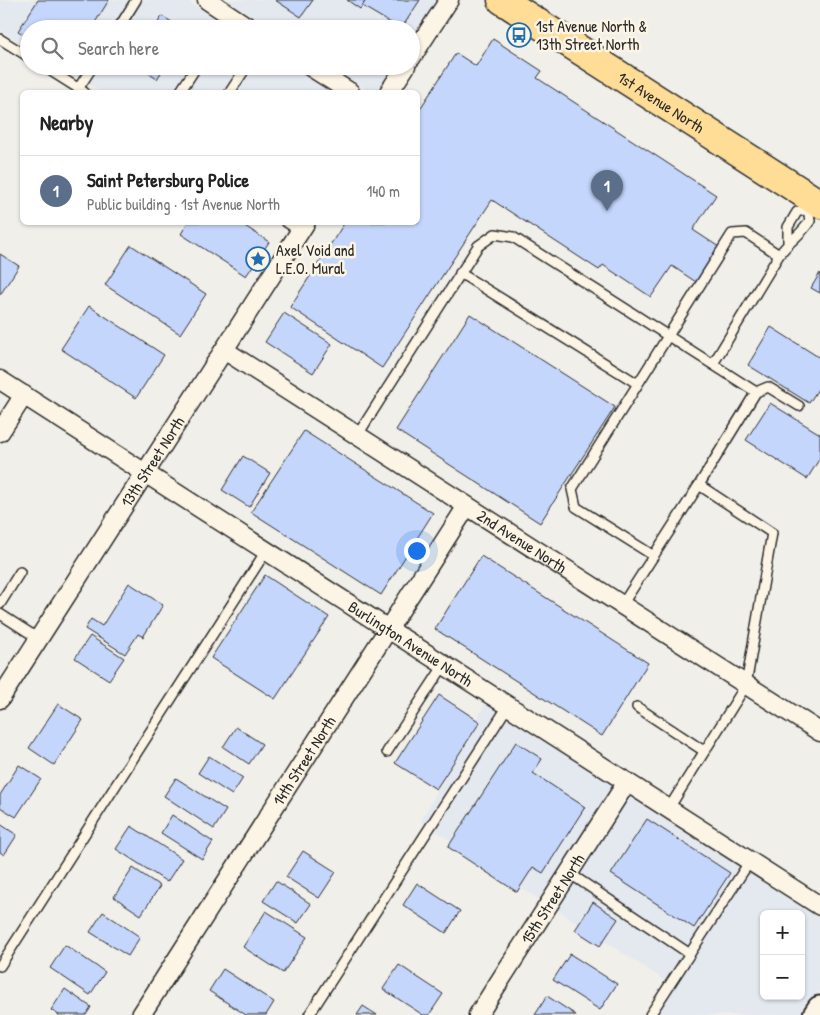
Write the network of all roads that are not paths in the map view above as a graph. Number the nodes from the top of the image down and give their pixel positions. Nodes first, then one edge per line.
1 (136, 0) edge
2 (207, 0) edge
3 (449, 0) edge
4 (502, 0) edge
5 (124, 20) edge
6 (223, 20) edge
7 (0, 39) edge
8 (420, 44) edge
9 (20, 51) edge
10 (57, 75) edge
11 (89, 75) edge
12 (191, 75) edge
13 (241, 75) edge
14 (324, 75) edge
15 (400, 75) edge
16 (79, 90) edge
17 (81, 90) edge
18 (181, 90) edge
19 (231, 90) edge
20 (347, 90) edge
21 (390, 90) edge
22 (814, 204) edge
23 (297, 226) edge
24 (788, 242) junction
25 (779, 255) junction
26 (460, 273) junction
27 (668, 336) junction
28 (224, 350) junction
29 (713, 364) junction
30 (0, 380) edge
31 (638, 384) junction
32 (756, 392) junction
33 (24, 395) junction
34 (799, 406) dead end
35 (0, 432) edge
36 (357, 436) junction
37 (145, 473) junction
38 (698, 485) junction
39 (467, 506) junction
40 (266, 551) junction
41 (654, 556) junction
42 (20, 572) dead end
43 (0, 604) edge
44 (622, 605) junction
45 (0, 614) edge
46 (388, 629) junction
47 (39, 639) junction
48 (444, 665) junction
49 (746, 685) junction
50 (0, 699) edge
51 (508, 706) junction
52 (637, 708) dead end
53 (820, 732) edge
54 (704, 751) junction
55 (387, 752) dead end
56 (627, 782) junction
57 (669, 808) junction
58 (750, 861) junction
59 (569, 873) junction
60 (820, 906) edge
61 (690, 954) junction
62 (0, 966) edge
63 (820, 1009) edge
64 (141, 1015) edge
65 (309, 1015) edge
66 (478, 1015) edge
67 (650, 1015) edge
68 (816, 1015) edge

1 - 5 lane
2 - 6 street
3 - 8 street
4 - 22 main road, 1st Avenue North
7 - 9 lane
10 - 16 lane
11 - 17 lane
12 - 18 lane
13 - 19 lane
14 - 20 street
15 - 21 street
22 - 24 lane
22 - 24 lane
23 - 28 street, 13th Street North
24 - 25 lane
25 - 27 lane
25 - 29 lane
26 - 27 lane
26 - 31 lane
26 - 36 lane
27 - 29 lane
27 - 31 lane
28 - 36 street, 2nd Avenue North
28 - 37 street, 13th Street North
29 - 32 lane
30 - 33 street, Burlington Avenue North
31 - 41 lane
32 - 34 lane
32 - 38 lane
33 - 35 street
33 - 37 street, Burlington Avenue North
36 - 39 street, 2nd Avenue North
37 - 40 street, Burlington Avenue North
37 - 47 street, 13th Street North
38 - 41 lane
38 - 49 lane
39 - 44 street, 2nd Avenue North
39 - 46 street, 14th Street North
40 - 46 street, Burlington Avenue North
40 - 62 lane
41 - 44 lane
42 - 43 lane
44 - 49 street, 2nd Avenue North
45 - 47 lane
46 - 48 street, Burlington Avenue North
46 - 64 street, 14th Street North
47 - 50 street, 13th Street North
48 - 51 street, Burlington Avenue North
48 - 55 lane
49 - 53 street, 2nd Avenue North
49 - 54 lane
51 - 56 street, Burlington Avenue North
51 - 65 lane
52 - 54 lane
54 - 57 lane
56 - 57 street, Burlington Avenue North
56 - 59 street, 15th Street North
57 - 58 street, Burlington Avenue North
58 - 60 street, Burlington Avenue North
58 - 61 lane
59 - 61 lane
59 - 66 street, 15th Street North
61 - 67 lane
63 - 68 street

